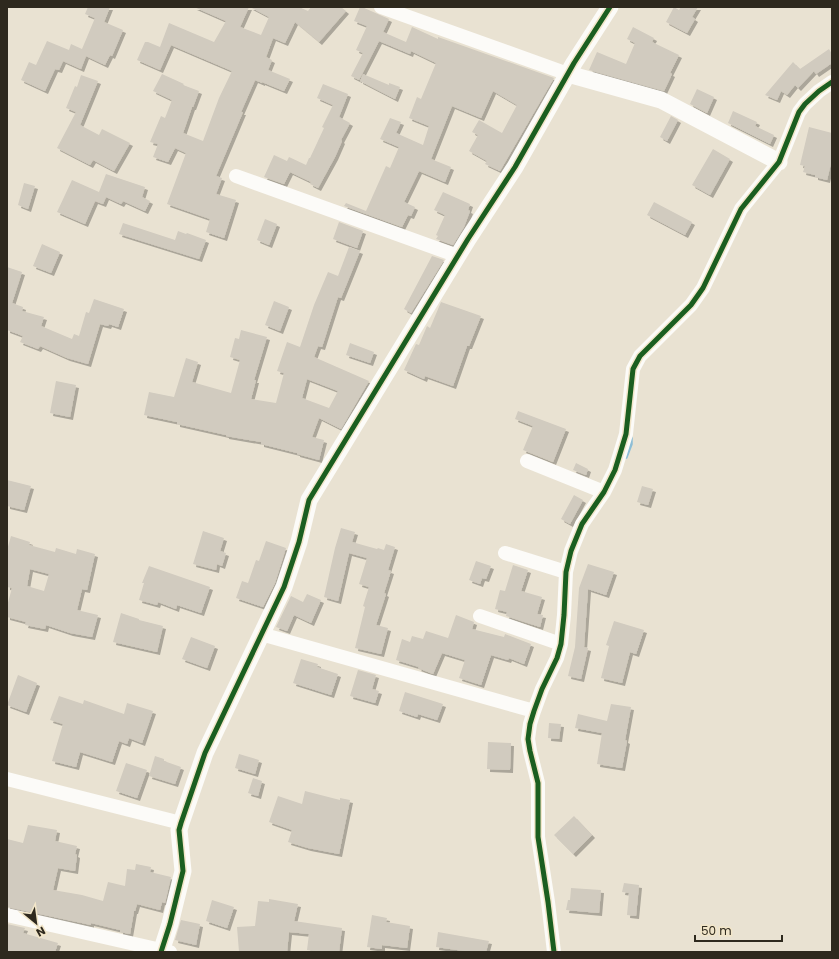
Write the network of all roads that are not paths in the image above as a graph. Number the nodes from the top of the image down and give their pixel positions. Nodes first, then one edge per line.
1 (381, 7) edge
2 (610, 7) edge
3 (568, 74) junction
4 (832, 82) edge
5 (779, 162) junction
6 (236, 176) dead end
7 (458, 256) junction
8 (527, 462) dead end
9 (604, 492) junction
10 (505, 553) dead end
11 (566, 572) junction
12 (480, 616) dead end
13 (261, 634) junction
14 (561, 644) junction
15 (534, 711) junction
16 (7, 779) edge
17 (181, 823) junction
18 (7, 915) edge
19 (164, 952) edge
20 (554, 952) edge

1 - 3 street
2 - 3 street
3 - 5 street
3 - 7 street
4 - 5 street
5 - 9 street
6 - 7 street
7 - 13 street
8 - 9 street
9 - 11 street
10 - 11 street
11 - 14 street
12 - 14 street
13 - 15 street
13 - 17 street
14 - 15 street
15 - 20 street
16 - 17 street
17 - 19 street
18 - 19 street

